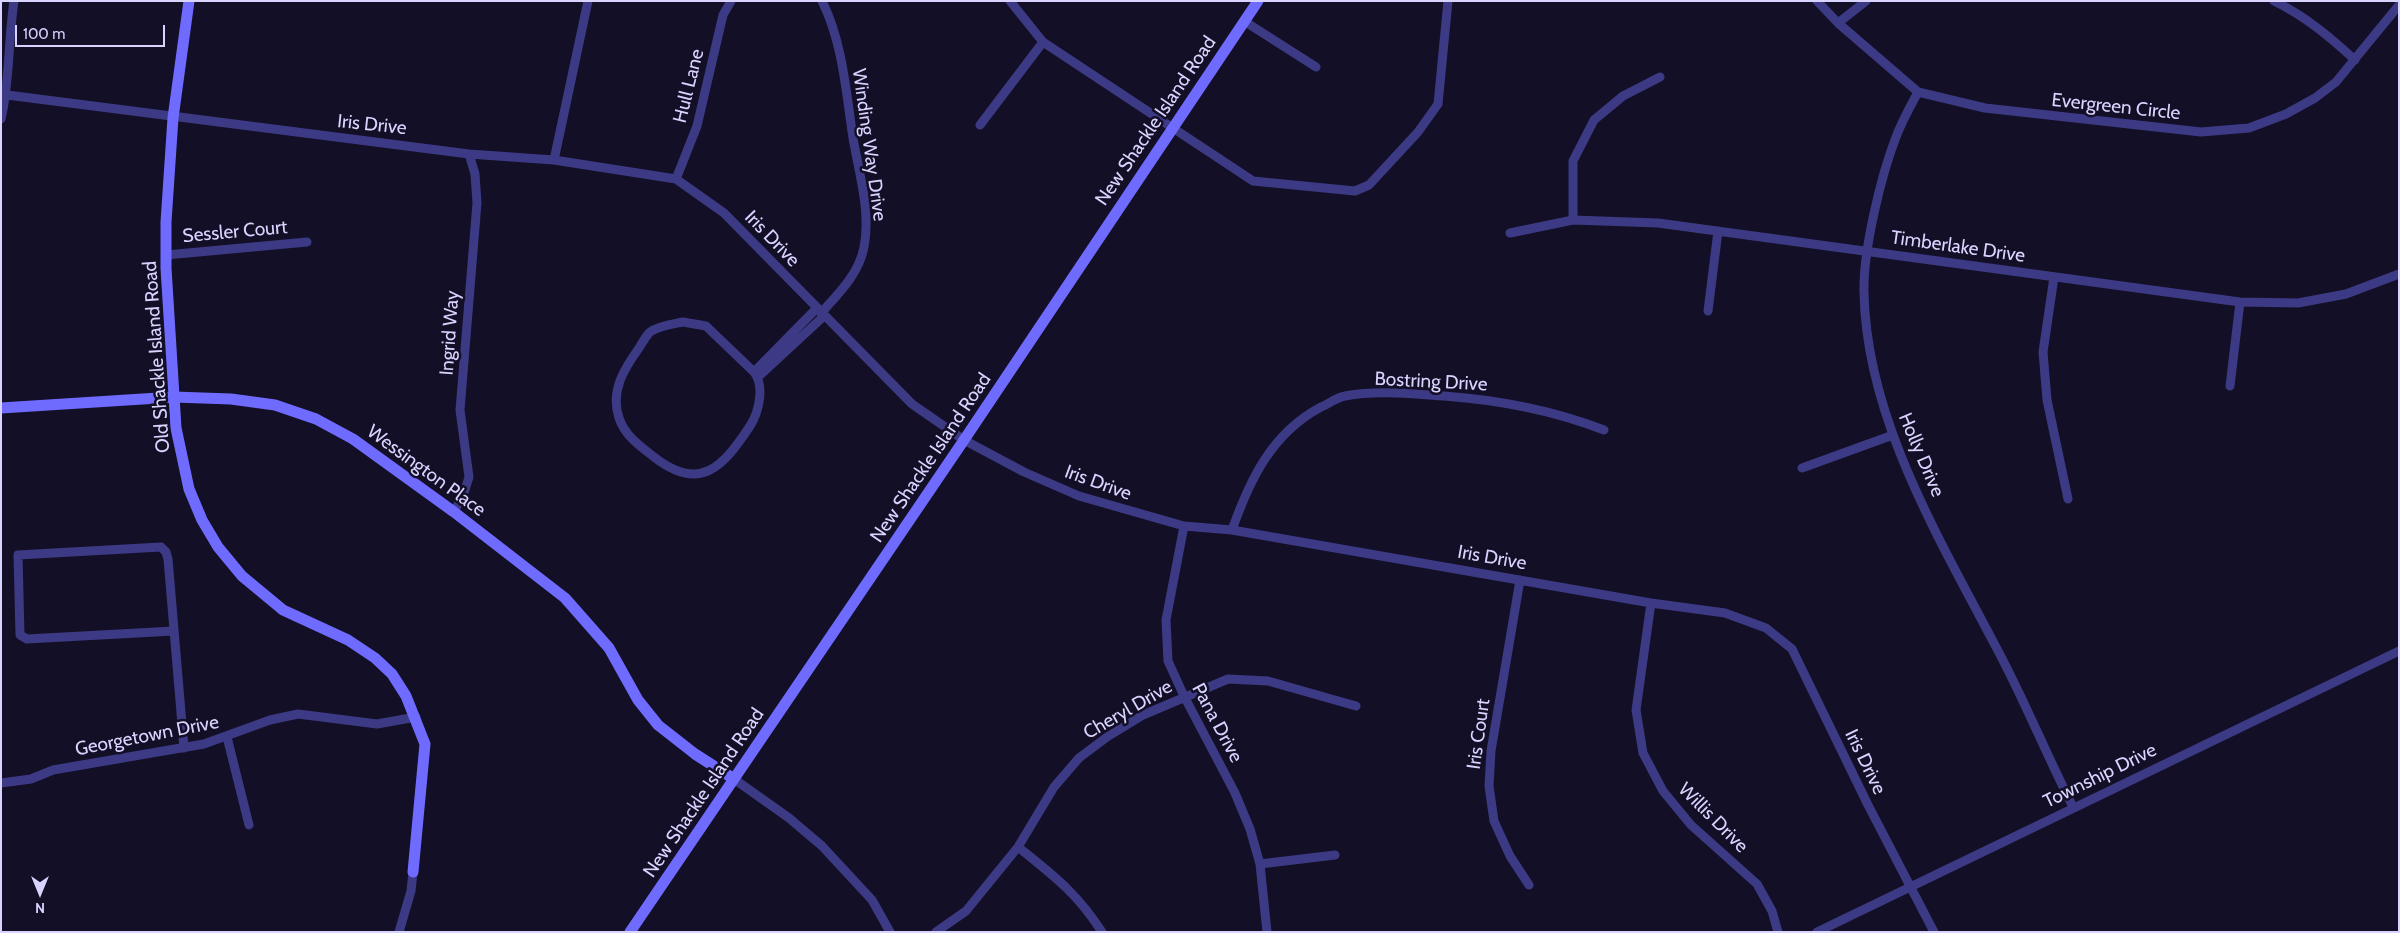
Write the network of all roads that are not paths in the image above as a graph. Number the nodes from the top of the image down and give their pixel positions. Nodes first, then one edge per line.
1 (14, 1) edge
2 (189, 1) edge
3 (588, 1) edge
4 (731, 1) edge
5 (822, 1) edge
6 (1010, 1) edge
7 (1258, 1) edge
8 (1447, 1) edge
9 (1817, 1) edge
10 (1866, 1) edge
11 (2274, 1) edge
12 (2399, 5) edge
13 (1244, 21) junction
14 (1838, 23) junction
15 (5, 36) edge
16 (1043, 42) junction
17 (2355, 60) junction
18 (1316, 67) dead end
19 (1660, 77) dead end
20 (1918, 92) junction
21 (6, 95) junction
22 (173, 118) junction
23 (1, 119) edge
24 (980, 125) dead end
25 (1171, 129) junction
26 (469, 154) junction
27 (554, 160) junction
28 (676, 179) junction
29 (1573, 220) junction
30 (1718, 231) junction
31 (1510, 233) dead end
32 (307, 242) dead end
33 (1867, 251) junction
34 (166, 255) junction
35 (2399, 274) edge
36 (2054, 277) junction
37 (2240, 302) junction
38 (1708, 311) dead end
39 (821, 312) junction
40 (756, 375) junction
41 (2230, 386) dead end
42 (174, 397) junction
43 (1, 408) edge
44 (1604, 430) dead end
45 (1893, 435) junction
46 (964, 440) junction
47 (1802, 468) dead end
48 (2068, 499) dead end
49 (454, 512) junction
50 (1184, 526) junction
51 (1232, 530) junction
52 (1520, 580) junction
53 (1651, 603) junction
54 (174, 631) junction
55 (2399, 651) edge
56 (1184, 696) junction
57 (1356, 706) dead end
58 (416, 717) junction
59 (228, 737) junction
60 (184, 748) junction
61 (734, 779) junction
62 (1, 783) edge
63 (2073, 807) junction
64 (249, 825) dead end
65 (1018, 847) junction
66 (1335, 855) dead end
67 (1260, 864) junction
68 (413, 872) joint
69 (1529, 885) dead end
70 (1910, 887) junction
71 (399, 932) edge
72 (630, 932) edge
73 (890, 932) edge
74 (936, 932) edge
75 (1102, 932) edge
76 (1267, 932) edge
77 (1778, 932) edge
78 (1817, 932) edge
79 (1934, 932) edge

1 - 15 street
2 - 22 street, Old Shackle Island Road
3 - 27 street
4 - 28 street, Hull Lane
5 - 39 street, Winding Way Drive
6 - 16 street
7 - 13 street, New Shackle Island Road
8 - 25 street
9 - 14 street, Evergreen Circle
10 - 14 street
11 - 17 street
12 - 17 street, Evergreen Circle
13 - 18 street
13 - 25 street, New Shackle Island Road
14 - 20 street, Evergreen Circle
15 - 21 street
16 - 24 street
16 - 25 street
17 - 20 street, Evergreen Circle
19 - 29 street
20 - 33 street, Holly Drive
21 - 22 street, Iris Drive
21 - 23 street
22 - 26 street, Iris Drive
22 - 34 street, Old Shackle Island Road
25 - 46 street, New Shackle Island Road
26 - 27 street, Iris Drive
26 - 49 street, Ingrid Way
27 - 28 street, Iris Drive
28 - 39 street, Iris Drive
29 - 30 street, Timberlake Drive
29 - 31 street, Timberlake Drive
30 - 33 street, Timberlake Drive
30 - 38 street
32 - 34 street, Sessler Court
33 - 36 street, Timberlake Drive
33 - 45 street, Holly Drive
34 - 42 street, Old Shackle Island Road
35 - 37 street, Timberlake Drive
36 - 37 street, Timberlake Drive
36 - 48 street
37 - 41 street
39 - 40 street, Winding Way Drive
39 - 46 street, Iris Drive
40 - 40 street
42 - 43 street, Wessington Place
42 - 49 street, Wessington Place
42 - 58 street, Old Shackle Island Road
44 - 51 street, Bostring Drive
45 - 47 street
45 - 63 street, Holly Drive
46 - 50 street, Iris Drive
46 - 61 street, New Shackle Island Road
49 - 61 street, Wessington Place
50 - 51 street, Iris Drive
50 - 56 street, Pana Drive
51 - 52 street, Iris Drive
52 - 53 street, Iris Drive
52 - 69 street, Iris Court
53 - 70 street, Iris Drive
53 - 77 street, Willis Drive
54 - 54 street
54 - 60 street
55 - 63 street, Township Drive
56 - 57 street, Cheryl Drive
56 - 65 street, Cheryl Drive
56 - 67 street, Pana Drive
58 - 59 street, Georgetown Drive
58 - 68 street, Old Shackle Island Road
59 - 60 street, Georgetown Drive
59 - 64 street
60 - 62 street, Georgetown Drive
61 - 72 street, New Shackle Island Road
61 - 73 street
63 - 70 street, Township Drive
65 - 74 street, Cheryl Drive
65 - 75 street
66 - 67 street
67 - 76 street, Pana Drive
68 - 71 street, Old Shackle Island Road
70 - 78 street, Township Drive
70 - 79 street, Iris Drive

